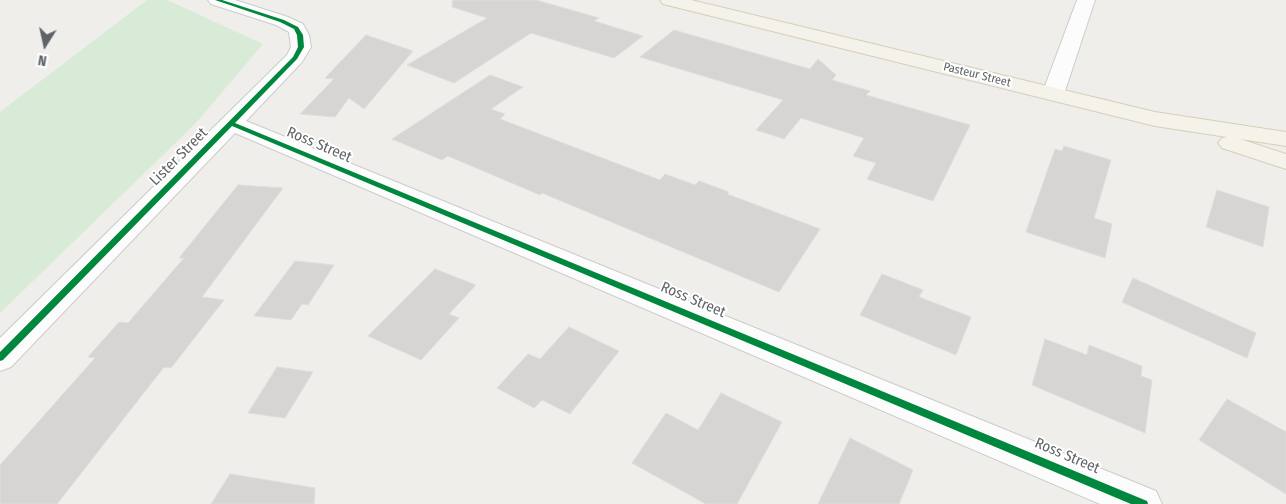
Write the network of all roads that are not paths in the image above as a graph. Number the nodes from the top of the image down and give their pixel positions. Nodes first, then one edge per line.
1 (217, 0) edge
2 (669, 0) edge
3 (1086, 0) edge
4 (1053, 94) junction
5 (1155, 119) junction
6 (231, 123) junction
7 (1286, 139) edge
8 (1286, 162) edge
9 (0, 358) edge
10 (1143, 504) edge

1 - 6 street, Lister Street
2 - 4 main road, Pasteur Street
3 - 4 street
4 - 5 main road, Pasteur Street
5 - 7 main road, Pasteur Street
5 - 8 main road
6 - 9 street, Lister Street
6 - 10 street, Ross Street

